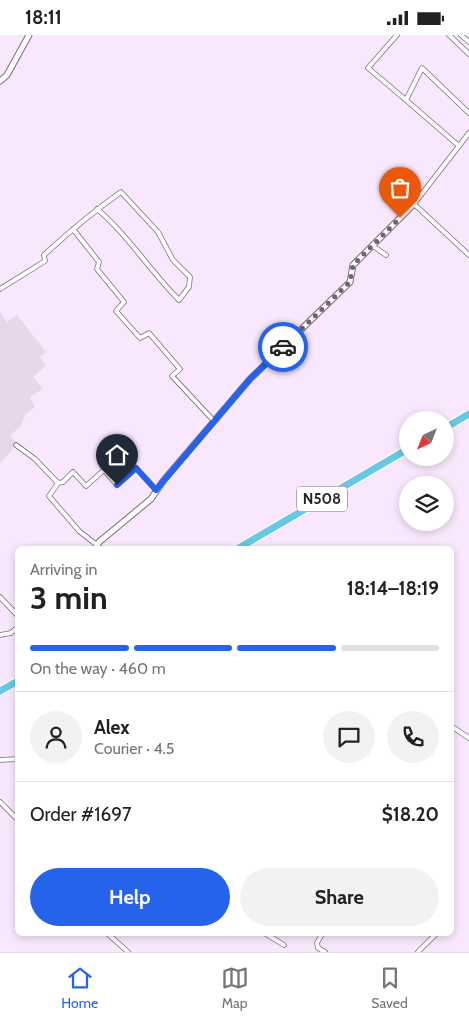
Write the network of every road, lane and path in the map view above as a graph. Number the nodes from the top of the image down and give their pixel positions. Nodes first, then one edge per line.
1 (29, 35) edge
2 (397, 35) edge
3 (449, 35) edge
4 (461, 35) edge
5 (469, 42) edge
6 (469, 54) edge
7 (0, 81) edge
8 (406, 100) junction
9 (469, 113) edge
10 (469, 133) edge
11 (459, 146) junction
12 (414, 204) junction
13 (97, 209) junction
14 (73, 229) junction
15 (373, 246) junction
16 (386, 255) dead end
17 (469, 255) edge
18 (0, 289) edge
19 (469, 414) edge
20 (214, 421) junction
21 (454, 423) edge
22 (16, 445) dead end
23 (399, 454) edge
24 (58, 483) junction
25 (156, 490) junction
26 (96, 546) edge
27 (98, 546) edge
28 (242, 546) edge
29 (0, 597) edge
30 (15, 613) edge
31 (15, 630) edge
32 (0, 635) edge
33 (15, 683) edge
34 (0, 691) edge
35 (454, 728) edge
36 (469, 738) edge
37 (15, 759) edge
38 (0, 760) edge
39 (0, 802) edge
40 (15, 817) edge
41 (110, 936) edge
42 (269, 936) edge
43 (321, 936) edge
44 (434, 936) edge
45 (284, 945) dead end
46 (128, 952) edge
47 (325, 952) edge
48 (418, 952) edge

1 - 7 street
2 - 8 street
3 - 6 street
4 - 5 street
8 - 9 street
8 - 11 street
10 - 11 street
11 - 12 street
12 - 15 street
12 - 17 street
13 - 13 street
13 - 14 street
14 - 18 street
14 - 20 street
15 - 16 street
15 - 20 street
19 - 21 highway
20 - 25 street
22 - 24 street
23 - 28 highway, N508
24 - 25 street
24 - 26 street
25 - 27 street
29 - 30 street
31 - 32 street
33 - 34 highway
35 - 36 street
37 - 38 street
39 - 40 street
41 - 46 street
42 - 45 street
43 - 47 street
44 - 48 street

